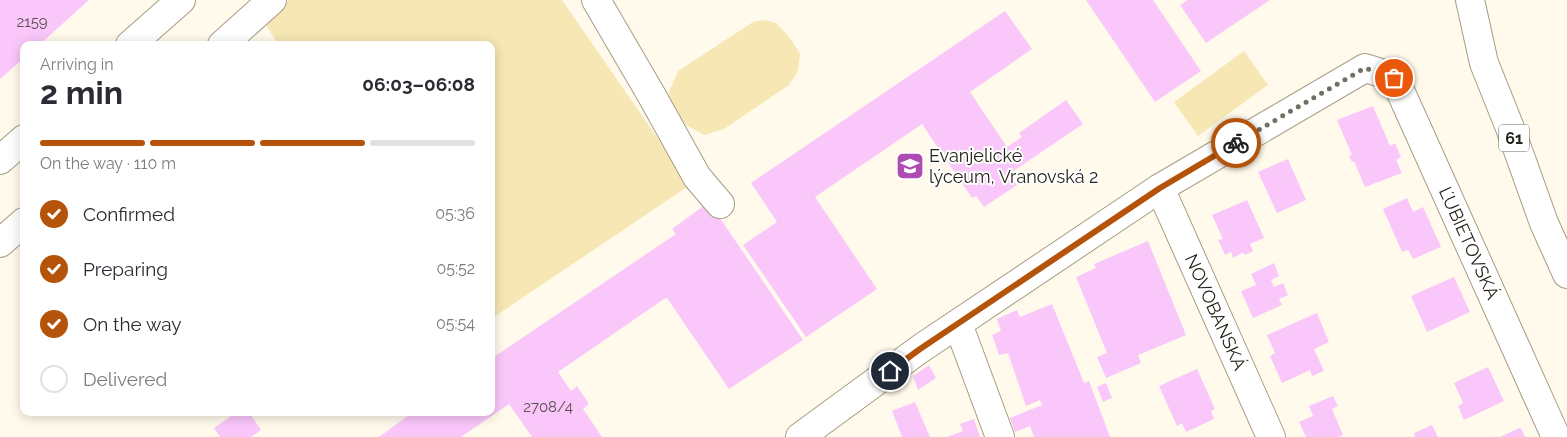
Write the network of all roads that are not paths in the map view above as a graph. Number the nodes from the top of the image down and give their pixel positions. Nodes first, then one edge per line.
1 (181, 0) edge
2 (272, 0) edge
3 (596, 0) edge
4 (1470, 0) edge
5 (135, 41) edge
6 (226, 41) edge
7 (20, 142) edge
8 (0, 160) edge
9 (1160, 188) junction
10 (720, 204) dead end
11 (20, 226) edge
12 (0, 243) edge
13 (1567, 274) edge
14 (958, 324) junction
15 (800, 437) edge
16 (1000, 437) edge
17 (1271, 437) edge
18 (1556, 437) edge

1 - 5 street
2 - 6 street
3 - 10 street
4 - 13 street, 61
7 - 8 street
9 - 14 street
9 - 17 street, NOVOBANSKÁ
9 - 18 street, ĽUBIETOVSKÁ
11 - 12 street
14 - 15 street
14 - 16 street

